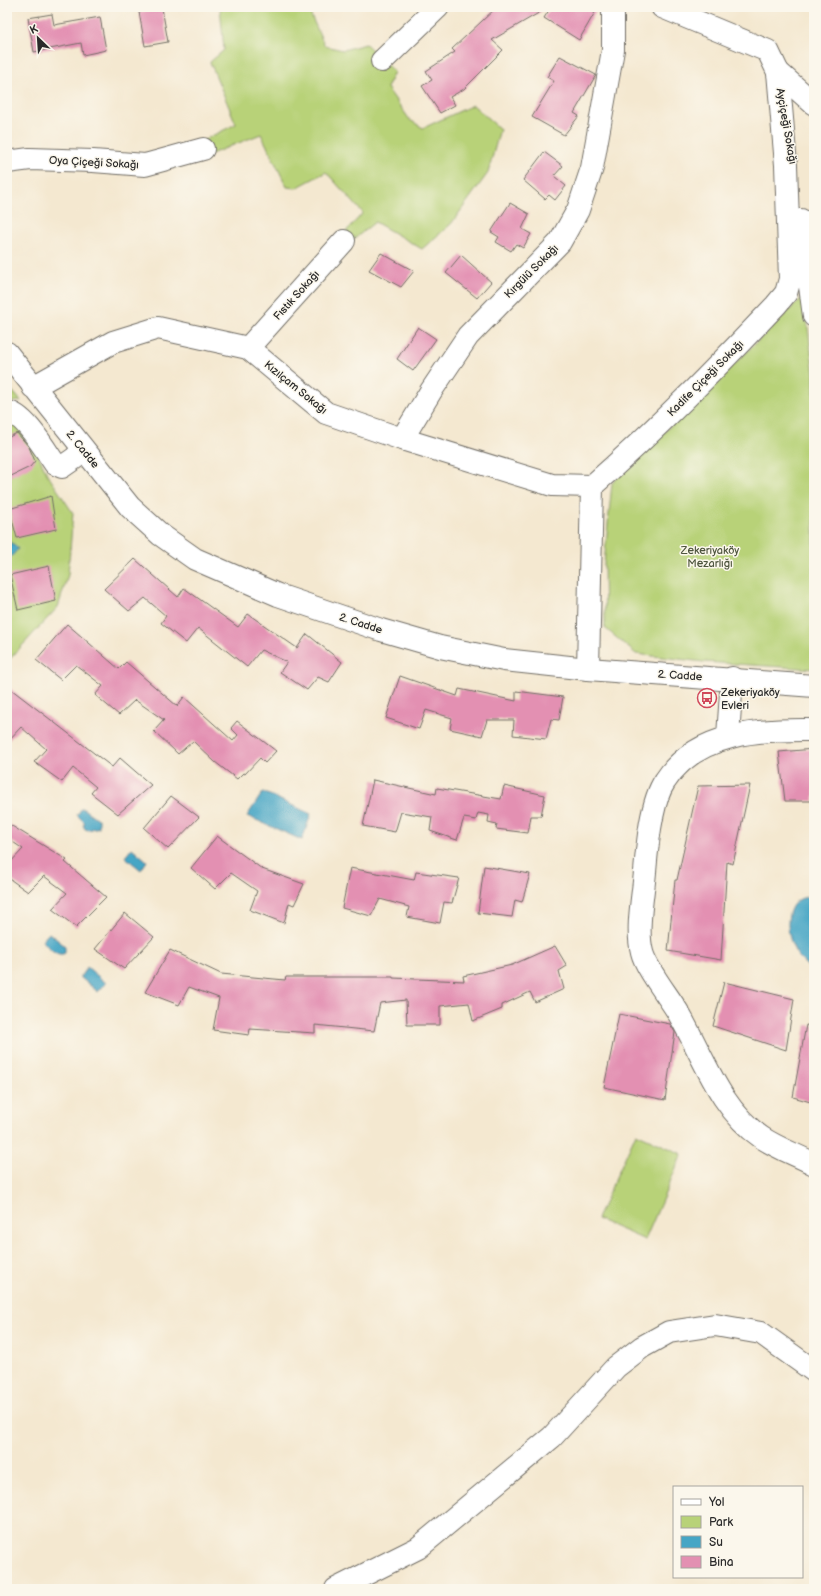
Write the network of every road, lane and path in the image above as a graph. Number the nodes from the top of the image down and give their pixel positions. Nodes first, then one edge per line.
1 (438, 7) edge
2 (613, 7) edge
3 (662, 7) edge
4 (382, 61) dead end
5 (778, 72) junction
6 (814, 104) edge
7 (203, 149) dead end
8 (7, 162) edge
9 (344, 241) dead end
10 (814, 316) edge
11 (248, 348) junction
12 (7, 353) edge
13 (33, 387) junction
14 (7, 412) edge
15 (402, 439) junction
16 (83, 449) junction
17 (592, 486) junction
18 (588, 669) junction
19 (732, 678) junction
20 (814, 686) edge
21 (814, 730) edge
22 (728, 736) junction
23 (814, 1164) edge
24 (814, 1370) edge
25 (336, 1589) edge

1 - 4 street
2 - 15 street, Kırgülü Sokağı
3 - 5 street, Ayçiçeği Sokağı
5 - 6 street
5 - 10 street, Ayçiçeği Sokağı
5 - 17 street, Kadife Çiçeği Sokağı
7 - 8 street, Oya Çiçeği Sokağı
9 - 11 street, Fıstık Sokağı
11 - 13 street, Kızılçam Sokağı
11 - 15 street, Kızılçam Sokağı
12 - 13 street, 2. Cadde
13 - 16 street, 2. Cadde
14 - 16 street
15 - 17 street, Kızılçam Sokağı
16 - 18 street, 2. Cadde
17 - 18 street
18 - 19 street, 2. Cadde
19 - 20 street, 2. Cadde
19 - 22 street
21 - 22 street
22 - 23 street
24 - 25 street

